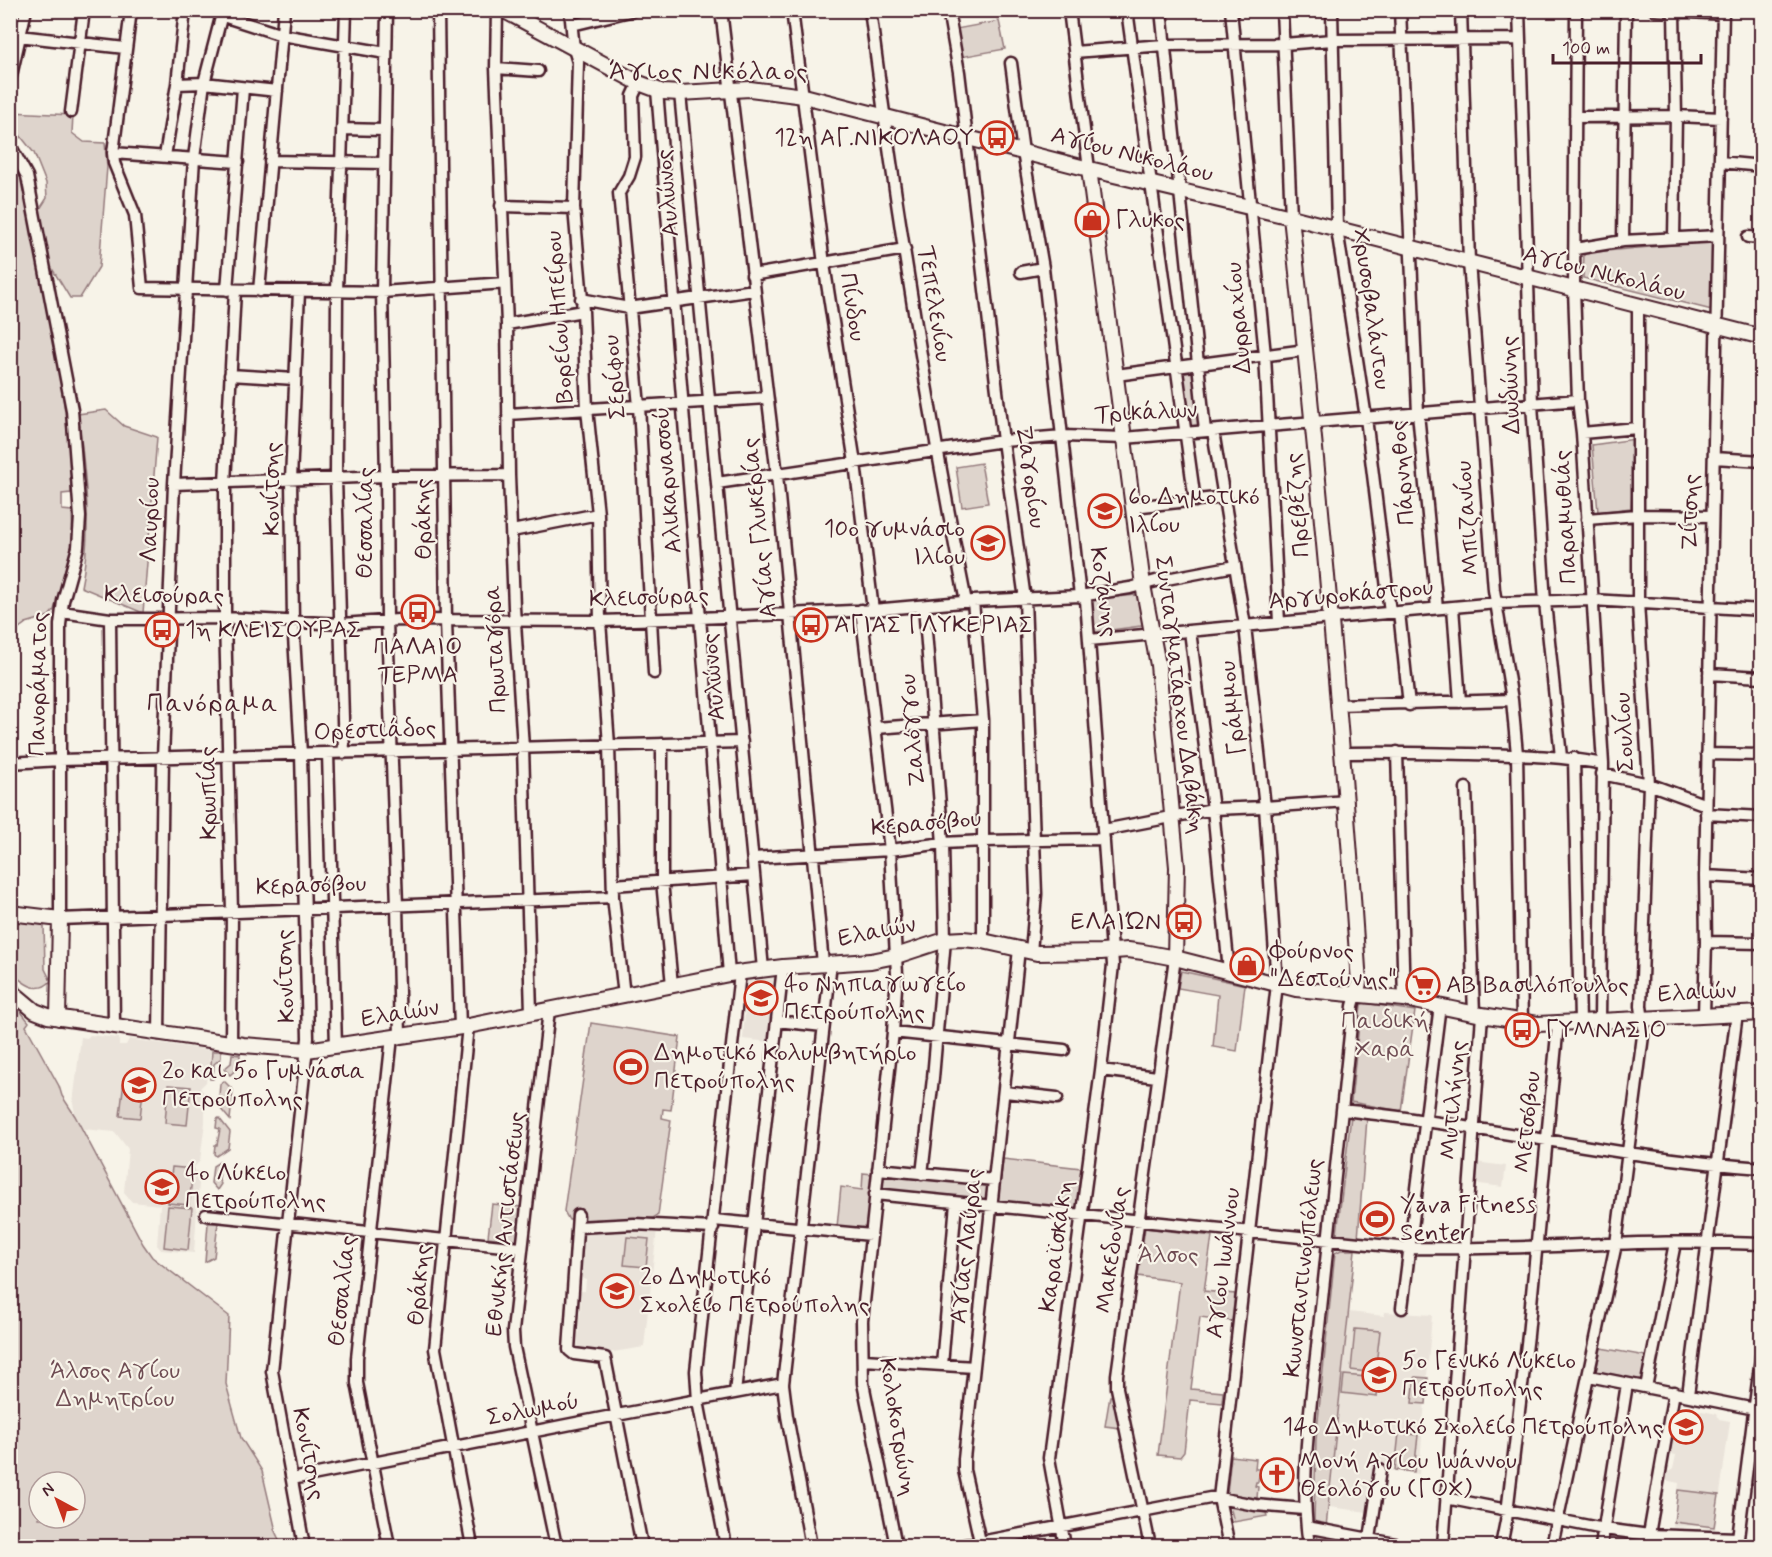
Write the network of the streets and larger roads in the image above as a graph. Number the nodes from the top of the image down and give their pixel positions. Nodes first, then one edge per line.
1 (26, 10) edge
2 (84, 10) edge
3 (131, 10) edge
4 (185, 10) edge
5 (284, 10) edge
6 (346, 10) edge
7 (387, 10) edge
8 (438, 10) edge
9 (497, 10) edge
10 (503, 10) edge
11 (570, 10) edge
12 (634, 10) edge
13 (721, 10) edge
14 (792, 10) edge
15 (870, 10) edge
16 (948, 10) edge
17 (1068, 10) edge
18 (1127, 10) edge
19 (1161, 10) edge
20 (1231, 10) edge
21 (1282, 10) edge
22 (1332, 10) edge
23 (1400, 10) edge
24 (1461, 10) edge
25 (1519, 10) edge
26 (1576, 10) edge
27 (1626, 10) edge
28 (1655, 10) edge
29 (1674, 12) junction
30 (1723, 12) edge
31 (223, 13) edge
32 (572, 25) junction
33 (282, 35) junction
34 (16, 36) edge
35 (1461, 38) junction
36 (1401, 39) junction
37 (1520, 39) junction
38 (1332, 40) junction
39 (79, 43) junction
40 (1284, 44) junction
41 (345, 45) junction
42 (1164, 45) junction
43 (1234, 45) junction
44 (125, 48) junction
45 (1132, 48) junction
46 (574, 49) junction
47 (1074, 52) junction
48 (386, 53) junction
49 (1011, 63) dead end
50 (496, 68) junction
51 (538, 71) dead end
52 (10, 80) edge
53 (204, 83) junction
54 (639, 83) junction
55 (177, 84) junction
56 (243, 88) junction
57 (729, 89) junction
58 (657, 90) junction
59 (277, 91) junction
60 (680, 93) junction
61 (804, 96) junction
62 (71, 112) dead end
63 (884, 116) junction
64 (1676, 116) junction
65 (1575, 117) junction
66 (1626, 117) junction
67 (1720, 118) junction
68 (342, 129) junction
69 (384, 130) junction
70 (967, 137) junction
71 (10, 145) edge
72 (1023, 152) junction
73 (113, 153) junction
74 (165, 156) junction
75 (194, 158) junction
76 (270, 161) junction
77 (238, 162) junction
78 (1720, 162) junction
79 (341, 163) junction
80 (383, 164) junction
81 (1761, 166) edge
82 (1089, 169) junction
83 (1150, 183) junction
84 (1180, 190) junction
85 (501, 206) junction
86 (1249, 207) junction
87 (574, 208) junction
88 (1291, 217) junction
89 (1337, 229) junction
90 (1718, 236) junction
91 (1748, 237) dead end
92 (1674, 238) junction
93 (1761, 238) edge
94 (1623, 242) junction
95 (1411, 248) junction
96 (905, 249) junction
97 (1575, 249) junction
98 (1469, 262) junction
99 (825, 264) junction
100 (1043, 268) junction
101 (1021, 272) dead end
102 (752, 275) junction
103 (1527, 277) junction
104 (505, 283) junction
105 (441, 289) junction
106 (186, 290) junction
107 (231, 290) junction
108 (754, 290) junction
109 (1574, 290) junction
110 (259, 291) junction
111 (299, 291) junction
112 (337, 291) junction
113 (382, 292) junction
114 (699, 298) junction
115 (581, 299) junction
116 (674, 302) junction
117 (1638, 306) junction
118 (629, 308) junction
119 (583, 311) junction
120 (507, 324) junction
121 (1716, 326) junction
122 (1761, 337) edge
123 (1306, 350) junction
124 (1265, 356) junction
125 (1198, 366) junction
126 (1177, 368) junction
127 (230, 375) junction
128 (1116, 375) junction
129 (295, 379) junction
130 (767, 398) junction
131 (1578, 400) junction
132 (709, 402) junction
133 (682, 403) junction
134 (1532, 404) junction
135 (639, 406) junction
136 (1481, 408) junction
137 (587, 409) junction
138 (507, 414) junction
139 (1418, 414) junction
140 (1366, 418) junction
141 (1313, 422) junction
142 (1269, 426) junction
143 (1637, 429) junction
144 (1209, 431) junction
145 (1582, 432) junction
146 (1186, 433) junction
147 (1063, 436) junction
148 (1124, 438) junction
149 (1003, 441) junction
150 (936, 451) junction
151 (1714, 458) junction
152 (1761, 461) edge
153 (855, 463) junction
154 (509, 475) junction
155 (777, 475) junction
156 (386, 476) junction
157 (445, 476) junction
158 (336, 478) junction
159 (291, 480) junction
160 (225, 483) junction
161 (717, 483) junction
162 (174, 484) junction
163 (1225, 497) junction
164 (1195, 501) junction
165 (1133, 507) junction
166 (598, 514) junction
167 (1637, 515) junction
168 (1712, 516) junction
169 (1587, 519) junction
170 (512, 531) junction
171 (1235, 566) junction
172 (1143, 585) junction
173 (1080, 596) junction
174 (1026, 599) junction
175 (1592, 600) junction
176 (970, 601) junction
177 (1545, 602) junction
178 (1638, 602) junction
179 (1497, 603) junction
180 (924, 606) junction
181 (1453, 607) junction
182 (1437, 608) junction
183 (1710, 608) junction
184 (873, 609) junction
185 (861, 610) junction
186 (1761, 610) edge
187 (62, 612) junction
188 (1395, 612) junction
189 (790, 614) junction
190 (730, 616) junction
191 (225, 618) junction
192 (700, 618) junction
193 (1330, 618) junction
194 (110, 619) junction
195 (169, 619) junction
196 (650, 619) junction
197 (293, 620) junction
198 (514, 620) junction
199 (387, 621) junction
200 (446, 621) junction
201 (600, 621) junction
202 (1279, 622) junction
203 (342, 624) junction
204 (1245, 626) junction
205 (1190, 631) junction
206 (1154, 634) junction
207 (1089, 640) junction
208 (654, 673) dead end
209 (1709, 674) junction
210 (1761, 677) edge
211 (1512, 700) junction
212 (1460, 702) junction
213 (1337, 705) junction
214 (1409, 705) junction
215 (983, 720) junction
216 (934, 725) junction
217 (876, 728) junction
218 (742, 742) junction
219 (710, 743) junction
220 (662, 744) junction
221 (609, 746) junction
222 (523, 748) junction
223 (452, 750) junction
224 (391, 752) junction
225 (1397, 752) junction
226 (328, 753) junction
227 (344, 753) junction
228 (1342, 753) junction
229 (301, 754) junction
230 (1517, 754) junction
231 (1707, 754) junction
232 (1761, 755) edge
233 (229, 756) junction
234 (1561, 757) junction
235 (163, 758) junction
236 (1574, 758) junction
237 (111, 759) junction
238 (60, 760) junction
239 (10, 764) edge
240 (1602, 769) junction
241 (1649, 784) junction
242 (1466, 788) dead end
243 (1347, 801) junction
244 (1265, 807) junction
245 (1213, 808) junction
246 (1706, 809) junction
247 (1173, 817) junction
248 (1761, 817) edge
249 (1104, 835) junction
250 (1032, 839) junction
251 (984, 841) junction
252 (943, 843) junction
253 (890, 850) junction
254 (814, 854) junction
255 (753, 858) junction
256 (754, 875) junction
257 (1705, 876) junction
258 (721, 878) junction
259 (1761, 879) edge
260 (662, 881) junction
261 (613, 891) junction
262 (528, 900) junction
263 (455, 903) junction
264 (398, 905) junction
265 (331, 908) junction
266 (305, 909) junction
267 (232, 912) junction
268 (10, 913) edge
269 (161, 915) junction
270 (113, 917) junction
271 (60, 918) junction
272 (945, 940) junction
273 (983, 941) junction
274 (1706, 942) junction
275 (1761, 943) edge
276 (1025, 950) junction
277 (1112, 951) junction
278 (896, 956) junction
279 (1175, 958) junction
280 (827, 963) junction
281 (783, 967) junction
282 (763, 969) junction
283 (1229, 971) junction
284 (734, 974) junction
285 (1277, 984) junction
286 (672, 985) junction
287 (10, 990) edge
288 (1356, 995) junction
289 (624, 996) junction
290 (1404, 999) junction
291 (1440, 1005) junction
292 (549, 1010) junction
293 (531, 1012) junction
294 (1737, 1013) junction
295 (1761, 1013) edge
296 (1478, 1015) junction
297 (1704, 1015) junction
298 (58, 1018) junction
299 (1643, 1019) junction
300 (1600, 1020) junction
301 (777, 1021) junction
302 (1521, 1022) junction
303 (1580, 1022) junction
304 (1558, 1024) junction
305 (464, 1026) junction
306 (823, 1026) junction
307 (114, 1027) junction
308 (893, 1032) junction
309 (159, 1034) junction
310 (937, 1035) junction
311 (396, 1036) junction
312 (231, 1044) junction
313 (1010, 1044) junction
314 (336, 1047) junction
315 (307, 1050) junction
316 (1064, 1050) dead end
317 (1101, 1070) junction
318 (1157, 1077) junction
319 (1005, 1092) junction
320 (1057, 1098) dead end
321 (1342, 1110) junction
322 (1425, 1121) junction
323 (1472, 1128) junction
324 (1547, 1142) junction
325 (1627, 1154) junction
326 (1718, 1165) junction
327 (1761, 1168) edge
328 (878, 1169) junction
329 (922, 1174) junction
330 (994, 1180) junction
331 (875, 1194) junction
332 (956, 1203) junction
333 (991, 1206) junction
334 (207, 1215) dead end
335 (1083, 1216) junction
336 (1138, 1222) junction
337 (288, 1224) junction
338 (714, 1224) junction
339 (753, 1224) junction
340 (801, 1229) junction
341 (370, 1233) junction
342 (1249, 1233) junction
343 (871, 1235) junction
344 (445, 1240) junction
345 (1708, 1241) junction
346 (1327, 1242) junction
347 (1675, 1243) junction
348 (1616, 1244) junction
349 (1761, 1244) edge
350 (1536, 1247) junction
351 (521, 1248) junction
352 (1410, 1248) junction
353 (1464, 1250) junction
354 (1402, 1308) dead end
355 (1761, 1350) edge
356 (864, 1360) junction
357 (942, 1365) junction
358 (974, 1367) junction
359 (1589, 1376) junction
360 (783, 1384) junction
361 (1627, 1384) junction
362 (1646, 1387) junction
363 (1674, 1392) junction
364 (735, 1393) junction
365 (1688, 1395) junction
366 (698, 1401) junction
367 (1758, 1410) edge
368 (617, 1415) junction
369 (532, 1432) junction
370 (454, 1447) junction
371 (373, 1464) junction
372 (1380, 1470) dead end
373 (292, 1479) junction
374 (1219, 1498) junction
375 (1446, 1498) junction
376 (1305, 1509) junction
377 (1507, 1510) junction
378 (1143, 1511) junction
379 (1558, 1521) junction
380 (1062, 1527) junction
381 (1306, 1527) junction
382 (1604, 1529) junction
383 (1649, 1535) junction
384 (1709, 1542) edge
385 (1738, 1542) edge
386 (1370, 1543) edge
387 (980, 1545) edge
388 (304, 1546) edge
389 (388, 1546) edge
390 (472, 1546) edge
391 (556, 1546) edge
392 (642, 1546) edge
393 (726, 1546) edge
394 (811, 1546) edge
395 (896, 1546) edge
396 (959, 1546) edge
397 (1065, 1546) edge
398 (1150, 1546) edge
399 (1229, 1546) edge
400 (1309, 1546) edge
401 (1406, 1546) edge
402 (1443, 1546) edge
403 (1501, 1546) edge
404 (1552, 1546) edge
405 (1601, 1546) edge
406 (1647, 1546) edge

1 - 34 street
2 - 39 street
3 - 44 street
4 - 55 street
5 - 33 street
6 - 41 street
7 - 48 street, Θεσσαλίας
8 - 105 street, Θράκης
9 - 50 street, Πρωταγόρα
10 - 46 street, Αγίου Νικολάου
11 - 32 street, Βορείου Ηπείρου
12 - 32 street
13 - 57 street, Αγίας Γλυκερίας
14 - 61 street, Πίνδου
15 - 63 street, Τεπελενίου
16 - 70 street, Ζαγορίου
17 - 47 street, Συνταγματάρχου Δαβάκη
18 - 45 street
19 - 42 street, Γράμμου
20 - 43 street, Δυρραχίου
21 - 40 street, Πρεβέζης
22 - 38 street, Χρυσοβαλάντου
23 - 36 street, Πάρνηθος
24 - 35 street, Μπιζανίου
25 - 37 street, Δωδώνης
26 - 65 street, Παραμυθιάς
27 - 66 street
28 - 29 street
29 - 30 street
29 - 64 street
30 - 67 street, Ζίτσης
31 - 33 street
31 - 53 street, Λαυρίου
32 - 46 street, Βορείου Ηπείρου
33 - 41 street
33 - 59 street
34 - 39 street
34 - 52 street
35 - 36 street
35 - 37 street
35 - 98 street, Μπιζανίου
36 - 38 street
36 - 95 street, Πάρνηθος
37 - 103 street, Δωδώνης
38 - 40 street
38 - 89 street, Χρυσοβαλάντου
39 - 44 street
39 - 62 street
40 - 43 street
40 - 88 street, Πρεβέζης
41 - 48 street
41 - 68 street
42 - 43 street
42 - 45 street
42 - 84 street, Γράμμου
43 - 86 street, Δυρραχίου
44 - 73 street
45 - 47 street
45 - 83 street
46 - 54 street, Αγίου Νικολάου
46 - 87 street, Βορείου Ηπείρου
47 - 82 street, Συνταγματάρχου Δαβάκη
48 - 69 street, Θεσσαλίας
49 - 72 street, Κοζάνης
50 - 51 street
50 - 85 street, Πρωταγόρα
53 - 55 street
53 - 56 street
53 - 75 street, Λαυρίου
54 - 58 street, Αγίου Νικολάου
54 - 118 street, Σερίφου
55 - 74 street
56 - 59 street
56 - 77 street, Κρωπίας
57 - 60 street, Αγίου Νικολάου
57 - 61 street, Αγίου Νικολάου
57 - 102 street, Αγίας Γλυκερίας
58 - 60 street, Αγίου Νικολάου
58 - 116 street, Αλικαρνασσού
59 - 76 street
60 - 114 street, Αυλώνος
61 - 63 street, Αγίου Νικολάου
61 - 99 street, Πίνδου
63 - 70 street, Αγίου Νικολάου
63 - 96 street, Τεπελενίου
64 - 66 street
64 - 67 street
64 - 92 street
65 - 66 street
65 - 97 street, Παραμυθιάς
66 - 94 street
67 - 78 street, Ζίτσης
68 - 69 street
68 - 79 street
69 - 80 street, Θεσσαλίας
70 - 72 street, Αγίου Νικολάου
70 - 149 street, Ζαγορίου
71 - 187 street, Πανοράματος
72 - 82 street, Αγίου Νικολάου
72 - 100 street, Κοζάνης
73 - 74 street
73 - 106 street
74 - 75 street
75 - 77 street
75 - 106 street, Λαυρίου
76 - 79 street
76 - 110 street
77 - 107 street, Κρωπίας
78 - 81 street
78 - 90 street, Ζίτσης
79 - 80 street
79 - 112 street
80 - 113 street, Θεσσαλίας
82 - 83 street, Αγίου Νικολάου
82 - 128 street, Συνταγματάρχου Δαβάκη
83 - 84 street, Αγίου Νικολάου
83 - 126 street
84 - 86 street, Αγίου Νικολάου
84 - 125 street, Γράμμου
85 - 87 street
85 - 104 street, Πρωταγόρα
86 - 88 street, Αγίου Νικολάου
86 - 124 street, Δυρραχίου
87 - 115 street, Βορείου Ηπείρου
88 - 89 street, Αγίου Νικολάου
88 - 123 street, Πρεβέζης
89 - 95 street, Αγίου Νικολάου
89 - 140 street, Χρυσοβαλάντου
90 - 92 street
90 - 121 street, Ζίτσης
91 - 93 street
92 - 94 street
94 - 97 street
95 - 98 street, Αγίου Νικολάου
95 - 139 street, Πάρνηθος
96 - 99 street
96 - 150 street, Τεπελενίου
97 - 109 street, Παραμυθιάς
98 - 103 street, Αγίου Νικολάου
98 - 136 street, Μπιζανίου
99 - 102 street
99 - 153 street, Πίνδου
100 - 101 street
100 - 147 street, Κοζάνης
102 - 108 street, Αγίας Γλυκερίας
103 - 109 street, Αγίου Νικολάου
103 - 134 street, Δωδώνης
104 - 105 street
104 - 120 street, Πρωταγόρα
105 - 113 street
105 - 157 street, Θράκης
106 - 107 street
106 - 162 street, Λαυρίου
107 - 110 street
107 - 127 street, Κρωπίας
108 - 114 street
108 - 130 street, Αγίας Γλυκερίας
109 - 117 street, Αγίου Νικολάου
109 - 131 street, Παραμυθιάς
110 - 111 street
111 - 112 street
111 - 129 street, Κονίτσης
112 - 113 street
112 - 158 street
113 - 156 street, Θεσσαλίας
114 - 116 street
114 - 132 street, Αυλώνος
115 - 118 street
115 - 119 street, Βορείου Ηπείρου
116 - 118 street
116 - 133 street, Αλικαρνασσού
117 - 121 street, Αγίου Νικολάου
117 - 143 street, Σουλίου
118 - 135 street, Σερίφου
119 - 120 street
119 - 137 street, Βορείου Ηπείρου
120 - 138 street, Πρωταγόρα
121 - 122 street, Αγίου Νικολάου
121 - 151 street, Ζίτσης
123 - 124 street
123 - 141 street, Πρεβέζης
124 - 125 street
124 - 142 street, Δυρραχίου
125 - 126 street
125 - 144 street, Γράμμου
126 - 128 street
126 - 146 street
127 - 129 street
127 - 160 street, Κρωπίας
128 - 148 street, Συνταγματάρχου Δαβάκη
129 - 159 street, Κονίτσης
130 - 132 street
130 - 155 street, Αγίας Γλυκερίας
131 - 134 street, Τρικάλων
131 - 145 street, Παραμυθιάς
132 - 133 street
132 - 161 street, Αυλώνος
133 - 135 street
133 - 192 street, Αλικαρνασσού
134 - 136 street, Τρικάλων
134 - 177 street, Δωδώνης
135 - 137 street
135 - 196 street, Σερίφου
136 - 139 street, Τρικάλων
136 - 179 street, Μπιζανίου
137 - 138 street
137 - 166 street, Βορείου Ηπείρου
138 - 154 street, Πρωταγόρα
139 - 140 street, Τρικάλων
139 - 182 street, Πάρνηθος
140 - 141 street, Τρικάλων
140 - 188 street, Χρυσοβαλάντου
141 - 142 street, Τρικάλων
141 - 193 street, Πρεβέζης
142 - 144 street, Τρικάλων
142 - 202 street, Δυρραχίου
143 - 145 street
143 - 167 street, Σουλίου
144 - 146 street, Τρικάλων
144 - 163 street, Γράμμου
145 - 169 street, Παραμυθιάς
146 - 148 street, Τρικάλων
146 - 164 street
147 - 148 street, Τρικάλων
147 - 149 street, Τρικάλων
147 - 173 street, Κοζάνης
148 - 165 street, Συνταγματάρχου Δαβάκη
149 - 150 street, Τρικάλων
149 - 174 street, Ζαγορίου
150 - 153 street, Τρικάλων
150 - 176 street, Τεπελενίου
151 - 152 street
151 - 168 street, Ζίτσης
153 - 155 street, Τρικάλων
153 - 184 street, Πίνδου
154 - 157 street
154 - 170 street, Πρωταγόρα
155 - 161 street, Τρικάλων
155 - 189 street, Αγίας Γλυκερίας
156 - 157 street
156 - 158 street
156 - 199 street, Θεσσαλίας
157 - 200 street, Θράκης
158 - 159 street
158 - 203 street
159 - 160 street
159 - 197 street, Κονίτσης
160 - 162 street
160 - 191 street, Κρωπίας
161 - 190 street, Αυλώνος
162 - 195 street, Λαυρίου
163 - 164 street
163 - 171 street, Γράμμου
164 - 165 street
165 - 172 street, Συνταγματάρχου Δαβάκη
166 - 170 street
166 - 201 street, Βορείου Ηπείρου
167 - 168 street
167 - 169 street
167 - 178 street, Σουλίου
168 - 183 street, Ζίτσης
169 - 175 street, Παραμυθιάς
170 - 198 street, Πρωταγόρα
171 - 172 street, Κλεισούρας
171 - 204 street, Γράμμου
172 - 173 street, Κλεισούρας
172 - 206 street, Συνταγματάρχου Δαβάκη
173 - 174 street, Κλεισούρας
173 - 207 street, Κοζάνης
174 - 176 street, Κλεισούρας
174 - 250 street, Ζαγορίου
175 - 177 street, Αργυροκάστρου
175 - 178 street, Αργυροκάστρου
175 - 240 street, Παραμυθιάς
176 - 180 street, Κλεισούρας
176 - 215 street, Τεπελενίου
177 - 179 street, Αργυροκάστρου
177 - 234 street, Δωδώνης
178 - 183 street, Αργυροκάστρου
178 - 241 street, Σουλίου
179 - 181 street, Αργυροκάστρου
179 - 211 street, Μπιζανίου
180 - 184 street, Κλεισούρας
180 - 216 street, Ζαλόγγου
181 - 182 street, Αργυροκάστρου
181 - 212 street
182 - 188 street, Αργυροκάστρου
183 - 186 street, Αργυροκάστρου
183 - 209 street, Ζίτσης
184 - 185 street, Κλεισούρας
185 - 189 street, Κλεισούρας
185 - 217 street, Κολοκοτρώνη
187 - 194 street, Κλεισούρας
187 - 238 street, Πανοράματος
188 - 193 street, Αργυροκάστρου
188 - 214 street, Χρυσοβαλάντου
189 - 190 street, Κλεισούρας
189 - 254 street, Αγίας Γλυκερίας
190 - 192 street, Κλεισούρας
190 - 218 street, Αυλώνος
191 - 195 street, Κλεισούρας
191 - 197 street, Κλεισούρας
191 - 233 street, Κρωπίας
192 - 196 street, Κλεισούρας
192 - 219 street, Αλικαρνασσού
193 - 202 street, Αργυροκάστρου
193 - 213 street, Πρεβέζης
194 - 195 street, Κλεισούρας
194 - 237 street
195 - 235 street, Λαυρίου
196 - 201 street, Κλεισούρας
196 - 208 street, Σερίφου
197 - 203 street, Κλεισούρας
197 - 229 street, Κονίτσης
198 - 200 street, Κλεισούρας
198 - 201 street, Κλεισούρας
198 - 222 street, Πρωταγόρα
199 - 200 street, Κλεισούρας
199 - 203 street, Κλεισούρας
199 - 224 street, Θεσσαλίας
200 - 223 street, Θράκης
201 - 221 street, Βορείου Ηπείρου
202 - 204 street, Αργυροκάστρου
203 - 227 street
204 - 205 street, Αργυροκάστρου
204 - 244 street, Γράμμου
205 - 206 street, Αργυροκάστρου
205 - 245 street
206 - 207 street, Αργυροκάστρου
206 - 247 street, Συνταγματάρχου Δαβάκη
207 - 249 street, Κοζάνης
209 - 210 street
209 - 231 street, Ζίτσης
211 - 212 street
211 - 230 street, Μπιζανίου
212 - 214 street
213 - 214 street
213 - 228 street, Πρεβέζης
215 - 216 street
215 - 251 street, Τεπελενίου
216 - 217 street
216 - 252 street, Ζαλόγγου
217 - 253 street, Κολοκοτρώνη
218 - 219 street, Ορεστιάδος
218 - 255 street, Αυλώνος
219 - 220 street, Ορεστιάδος
219 - 258 street, Αλικαρνασσού
220 - 221 street, Ορεστιάδος
220 - 260 street
221 - 222 street, Ορεστιάδος
221 - 261 street, Βορείου Ηπείρου
222 - 223 street, Ορεστιάδος
222 - 262 street, Πρωταγόρα
223 - 224 street, Ορεστιάδος
223 - 263 street, Θράκης
224 - 227 street, Ορεστιάδος
224 - 264 street, Θεσσαλίας
225 - 228 street
225 - 230 street
225 - 290 street
226 - 227 street, Ορεστιάδος
226 - 229 street, Ορεστιάδος
226 - 265 street
228 - 243 street, Πρεβέζης
229 - 233 street, Ορεστιάδος
229 - 266 street, Κονίτσης
230 - 234 street
230 - 302 street, Μπιζανίου
231 - 232 street
231 - 246 street, Ζίτσης
233 - 235 street, Ορεστιάδος
233 - 267 street, Κρωπίας
234 - 236 street
235 - 237 street, Ορεστιάδος
235 - 269 street, Λαυρίου
236 - 240 street
236 - 303 street
237 - 238 street, Ορεστιάδος
237 - 270 street
238 - 239 street, Ορεστιάδος
238 - 271 street, Πανοράματος
240 - 241 street
240 - 300 street, Παραμυθιάς
241 - 246 street
241 - 299 street, Σουλίου
242 - 296 street, Μυτιλήνης
243 - 244 street, Κερασόβου
243 - 288 street, Πρεβέζης
244 - 245 street, Κερασόβου
244 - 285 street, Γράμμου
245 - 247 street, Κερασόβου
245 - 283 street
246 - 248 street
246 - 257 street, Ζίτσης
247 - 249 street, Κερασόβου
247 - 279 street, Συνταγματάρχου Δαβάκη
249 - 250 street, Κερασόβου
249 - 277 street, Κοζάνης
250 - 251 street, Κερασόβου
250 - 276 street, Ζαγορίου
251 - 252 street, Κερασόβου
251 - 273 street, Τεπελενίου
252 - 253 street, Κερασόβου
252 - 272 street, Ζαλόγγου
253 - 254 street, Κερασόβου
253 - 278 street, Κολοκοτρώνη
254 - 255 street, Κερασόβου
254 - 280 street, Αγίας Γλυκερίας
255 - 256 street, Αυλώνος
256 - 258 street, Κερασόβου
256 - 282 street, Αυλώνος
257 - 259 street
257 - 274 street, Ζίτσης
258 - 260 street, Κερασόβου
258 - 284 street, Αλικαρνασσού
260 - 261 street, Κερασόβου
260 - 286 street
261 - 262 street, Κερασόβου
261 - 289 street, Βορείου Ηπείρου
262 - 263 street, Κερασόβου
262 - 293 street, Πρωταγόρα
263 - 264 street, Κερασόβου
263 - 305 street, Θράκης
264 - 265 street, Κερασόβου
264 - 311 street, Θεσσαλίας
265 - 266 street, Κερασόβου
265 - 314 street
266 - 267 street, Κερασόβου
266 - 315 street, Κονίτσης
267 - 269 street, Κερασόβου
267 - 312 street, Κρωπίας
268 - 271 street, Κερασόβου
269 - 270 street, Κερασόβου
269 - 309 street, Λαυρίου
270 - 271 street, Κερασόβου
270 - 307 street
271 - 298 street, Πανοράματος
272 - 273 street, Ελαιών
272 - 278 street, Ελαιών
272 - 310 street, Ζαλόγγου
273 - 276 street, Ελαιών
274 - 275 street
274 - 297 street, Ζίτσης
276 - 277 street, Ελαιών
276 - 313 street, Αγίας Λαύρας
277 - 279 street, Ελαιών
277 - 317 street, Καραϊσκάκη
278 - 280 street, Ελαιών
278 - 308 street, Κολοκοτρώνη
279 - 283 street, Ελαιών
279 - 318 street, Μακεδονίας
280 - 281 street, Ελαιών
280 - 306 street, Αγίας Γλυκερίας
281 - 282 street, Ελαιών
281 - 301 street
282 - 284 street, Ελαιών
283 - 285 street, Ελαιών
284 - 286 street, Ελαιών
284 - 338 street, Αλικαρνασσού
285 - 288 street, Ελαιών
285 - 342 street, Αγίου Ιωάννου
286 - 289 street, Ελαιών
287 - 298 street, Ελαιών
288 - 290 street, Ελαιών
288 - 321 street, Κωνσταντινουπόλεως
289 - 292 street, Ελαιών
290 - 291 street, Ελαιών
291 - 296 street, Ελαιών
291 - 322 street
292 - 293 street, Ελαιών
292 - 351 street, Εθνικής Αντιστάσεως
293 - 305 street, Ελαιών
294 - 295 street, Ελαιών
294 - 297 street, Ελαιών
294 - 326 street
296 - 302 street, Ελαιών
296 - 323 street, Μυτιλήνης
297 - 299 street, Ελαιών
298 - 307 street, Ελαιών
299 - 300 street, Ελαιών
299 - 325 street, Σουλίου
300 - 303 street, Ελαιών
301 - 306 street
301 - 339 street
302 - 304 street, Ελαιών
303 - 304 street, Ελαιών
304 - 324 street, Μετσόβου
305 - 311 street, Ελαιών
305 - 344 street, Θράκης
306 - 340 street, Αγίας Γλυκερίας
307 - 309 street, Ελαιών
308 - 310 street
308 - 328 street, Κολοκοτρώνη
309 - 312 street, Ελαιών
310 - 313 street
310 - 329 street, Ζαλόγγου
311 - 314 street, Ελαιών
311 - 341 street, Θεσσαλίας
312 - 315 street, Ελαιών
313 - 316 street
313 - 319 street, Αγίας Λαύρας
314 - 315 street, Ελαιών
315 - 337 street, Κονίτσης
317 - 318 street
317 - 335 street, Καραϊσκάκη
318 - 336 street, Μακεδονίας
319 - 320 street
319 - 330 street, Αγίας Λαύρας
321 - 322 street
321 - 346 street, Κωνσταντινουπόλεως
322 - 323 street
322 - 352 street
323 - 324 street
323 - 353 street, Μυτιλήνης
324 - 325 street
324 - 350 street, Μετσόβου
325 - 326 street
325 - 348 street, Σουλίου
326 - 327 street
326 - 345 street
328 - 329 street
328 - 331 street, Κολοκοτρώνη
329 - 330 street
330 - 333 street, Αγίας Λαύρας
331 - 332 street
331 - 343 street, Κολοκοτρώνη
332 - 333 street
332 - 357 street
333 - 335 street
333 - 358 street, Αγίας Λαύρας
334 - 337 street
335 - 336 street
335 - 380 street, Καραϊσκάκη
336 - 342 street
336 - 378 street, Μακεδονίας
337 - 341 street
337 - 373 street, Κονίτσης
338 - 339 street
338 - 366 street, Αλικαρνασσού
338 - 368 street
339 - 340 street
339 - 364 street
340 - 343 street
340 - 360 street, Αγίας Γλυκερίας
341 - 344 street
341 - 371 street, Θεσσαλίας
342 - 346 street
342 - 374 street, Αγίου Ιωάννου
343 - 356 street, Κολοκοτρώνη
344 - 351 street
344 - 370 street, Θράκης
345 - 347 street
345 - 349 street
345 - 365 street
346 - 352 street
346 - 376 street, Κωνσταντινουπόλεως
347 - 348 street
347 - 362 street
348 - 350 street
348 - 359 street, Σουλίου
350 - 353 street
350 - 377 street, Μετσόβου
351 - 369 street, Εθνικής Αντιστάσεως
352 - 353 street
352 - 354 street
353 - 375 street, Μυτιλήνης
355 - 367 street
356 - 357 street
356 - 395 street, Κολοκοτρώνη
357 - 358 street
358 - 387 street, Αγίας Λαύρας
359 - 361 street
359 - 379 street, Σουλίου
360 - 364 street, Σολωμού
360 - 394 street, Αγίας Γλυκερίας
361 - 362 street
361 - 382 street
362 - 363 street
363 - 365 street
363 - 383 street
364 - 366 street, Σολωμού
365 - 367 street
366 - 368 street, Σολωμού
366 - 393 street, Αλικαρνασσού
367 - 385 street
368 - 369 street, Σολωμού
368 - 392 street
369 - 370 street, Σολωμού
369 - 391 street, Εθνικής Αντιστάσεως
370 - 371 street, Σολωμού
370 - 390 street, Θράκης
371 - 373 street, Σολωμού
371 - 389 street, Θεσσαλίας
372 - 386 street
373 - 388 street, Κονίτσης
374 - 376 street
374 - 378 street
374 - 399 street, Αγίου Ιωάννου
375 - 377 street
375 - 402 street, Μυτιλήνης
376 - 381 street, Κωνσταντινουπόλεως
377 - 379 street
377 - 403 street, Μετσόβου
378 - 380 street
378 - 398 street, Μακεδονίας
379 - 382 street
379 - 404 street, Σουλίου
380 - 387 street
380 - 397 street, Καραϊσκάκη
381 - 386 street
381 - 400 street, Κωνσταντινουπόλεως
382 - 383 street
382 - 405 street
383 - 384 street
383 - 406 street
384 - 385 street
386 - 401 street
387 - 396 street

